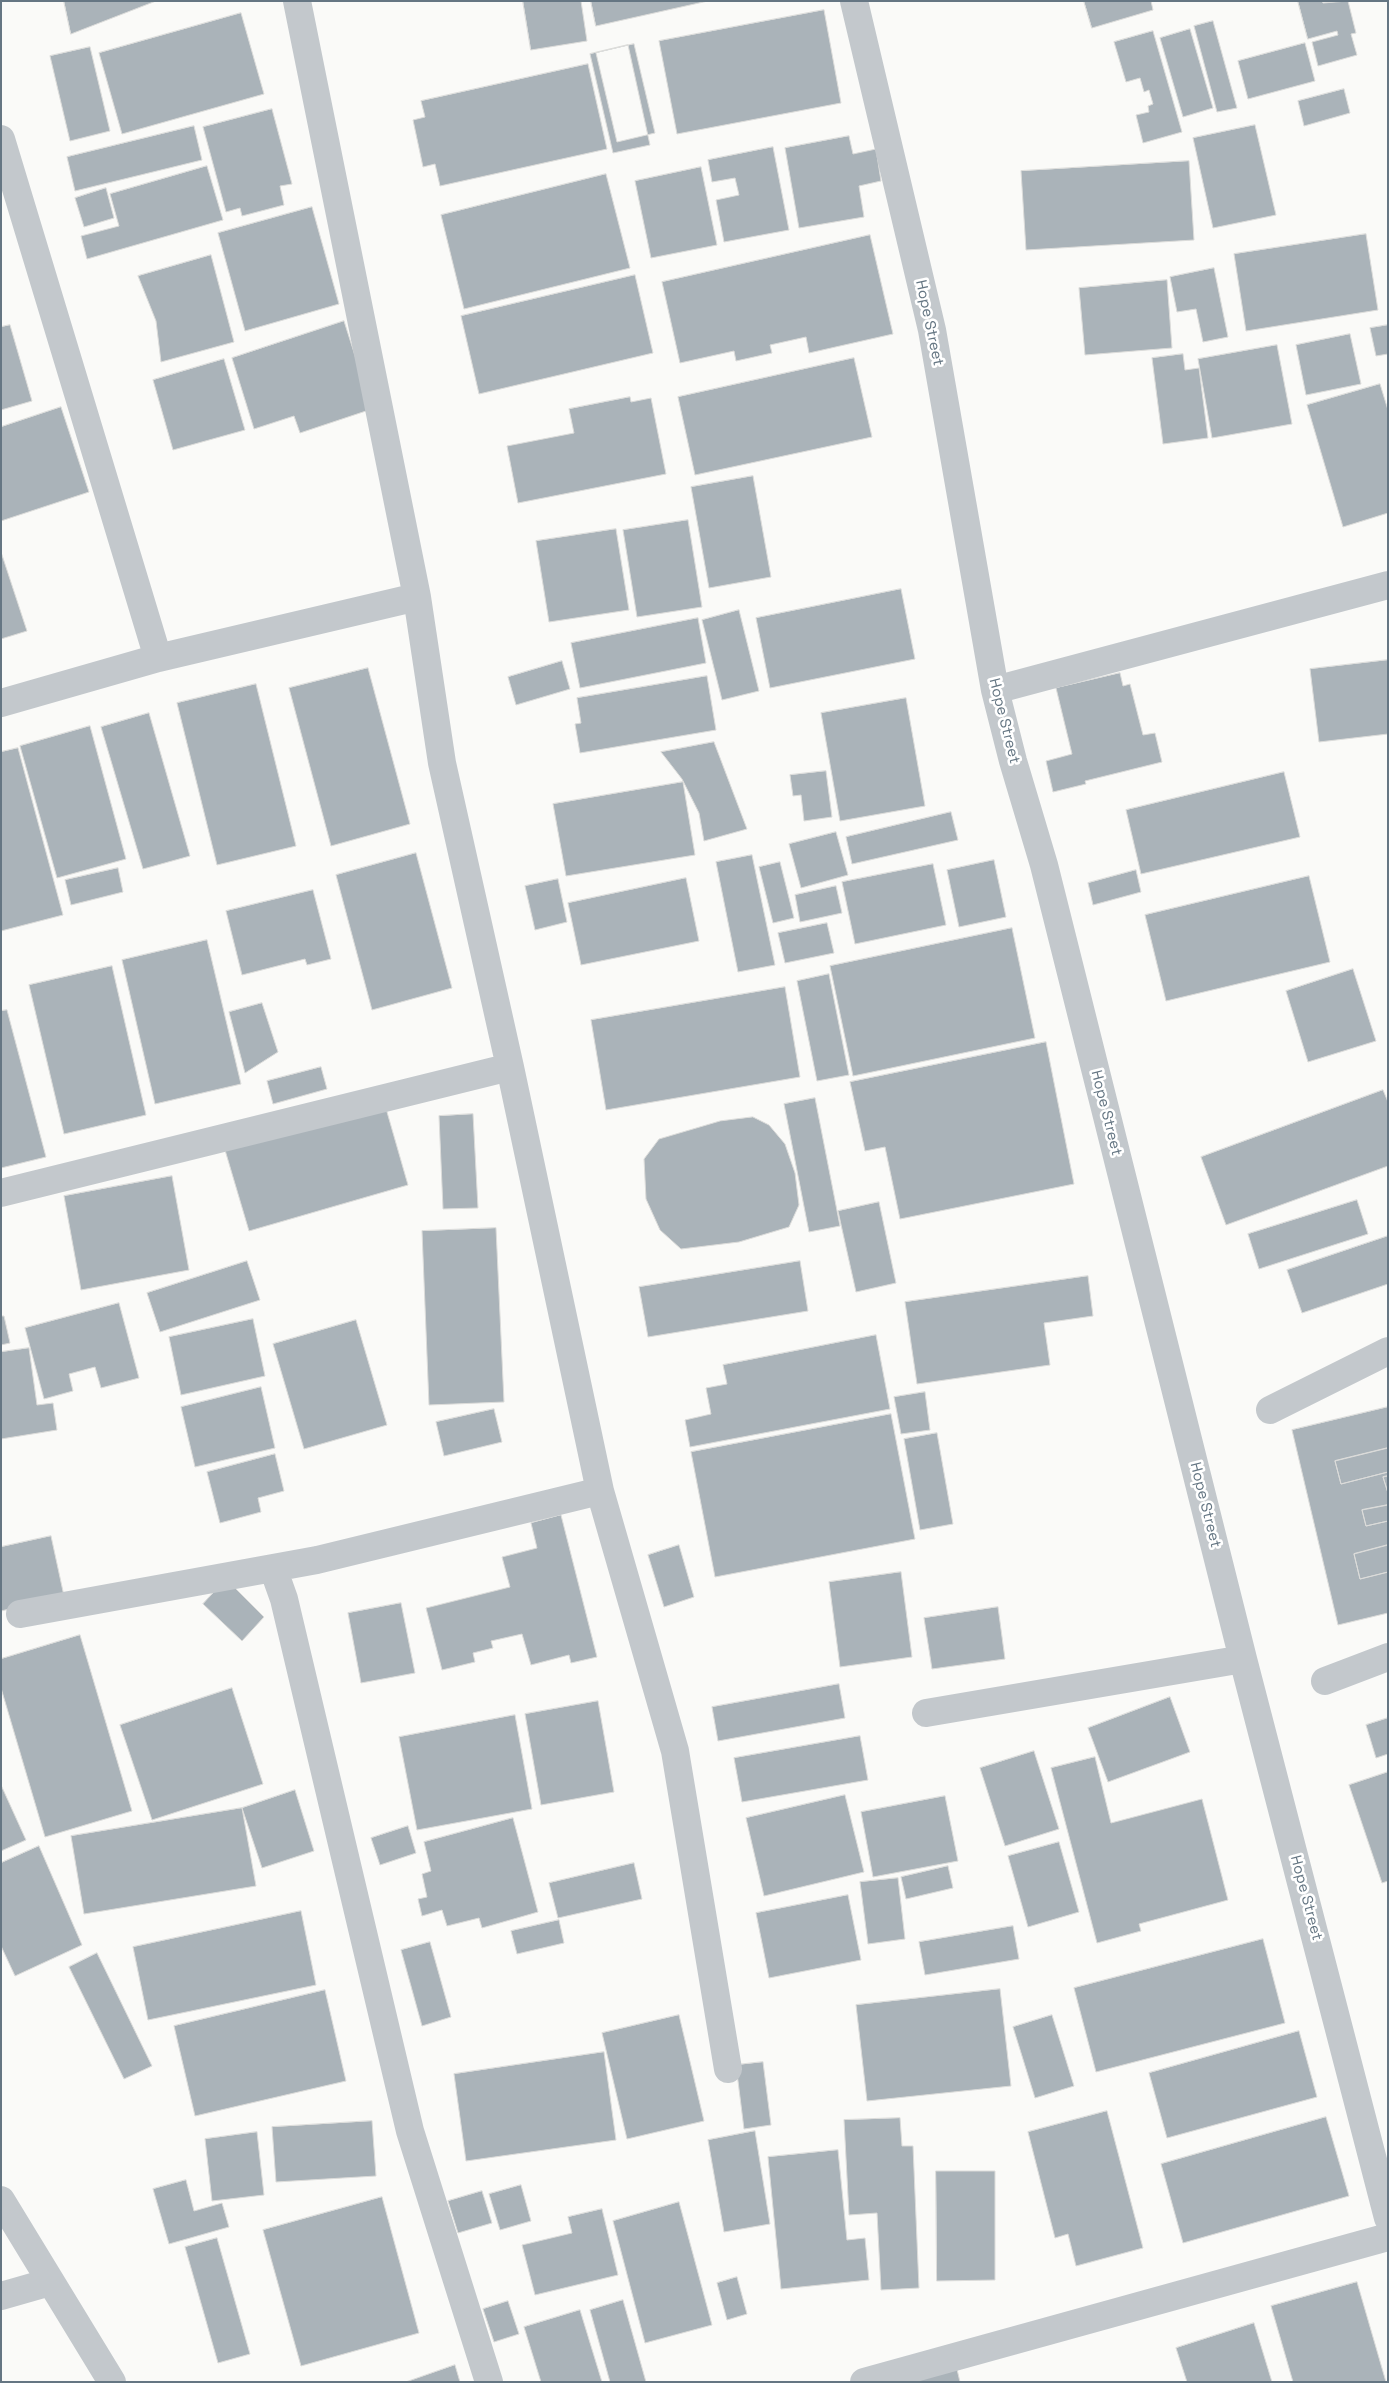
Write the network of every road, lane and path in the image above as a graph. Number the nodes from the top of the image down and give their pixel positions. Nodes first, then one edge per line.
1 (297, 1) edge
2 (854, 1) edge
3 (1, 139) edge
4 (1388, 585) edge
5 (417, 597) junction
6 (158, 658) junction
7 (996, 690) junction
8 (1, 703) edge
9 (510, 1068) junction
10 (1, 1193) edge
11 (1388, 1351) edge
12 (1270, 1410) dead end
13 (600, 1491) junction
14 (273, 1568) junction
15 (20, 1614) dead end
16 (1388, 1657) edge
17 (1243, 1659) junction
18 (1325, 1681) dead end
19 (926, 1713) dead end
20 (728, 2069) dead end
21 (1, 2200) edge
22 (1388, 2218) edge
23 (1388, 2237) edge
24 (50, 2282) junction
25 (1, 2296) edge
26 (112, 2382) edge
27 (489, 2382) edge
28 (864, 2382) edge

1 - 5 street
2 - 7 street, Hope Street
3 - 6 street
4 - 7 street
5 - 6 street
5 - 9 street
6 - 8 street
7 - 17 street, Hope Street
9 - 10 street
9 - 13 street
11 - 12 street
13 - 14 street
13 - 20 street
14 - 15 street
14 - 27 street
16 - 18 street
17 - 19 street
17 - 22 street, Hope Street
21 - 24 street
23 - 28 street
24 - 25 street
24 - 26 street

